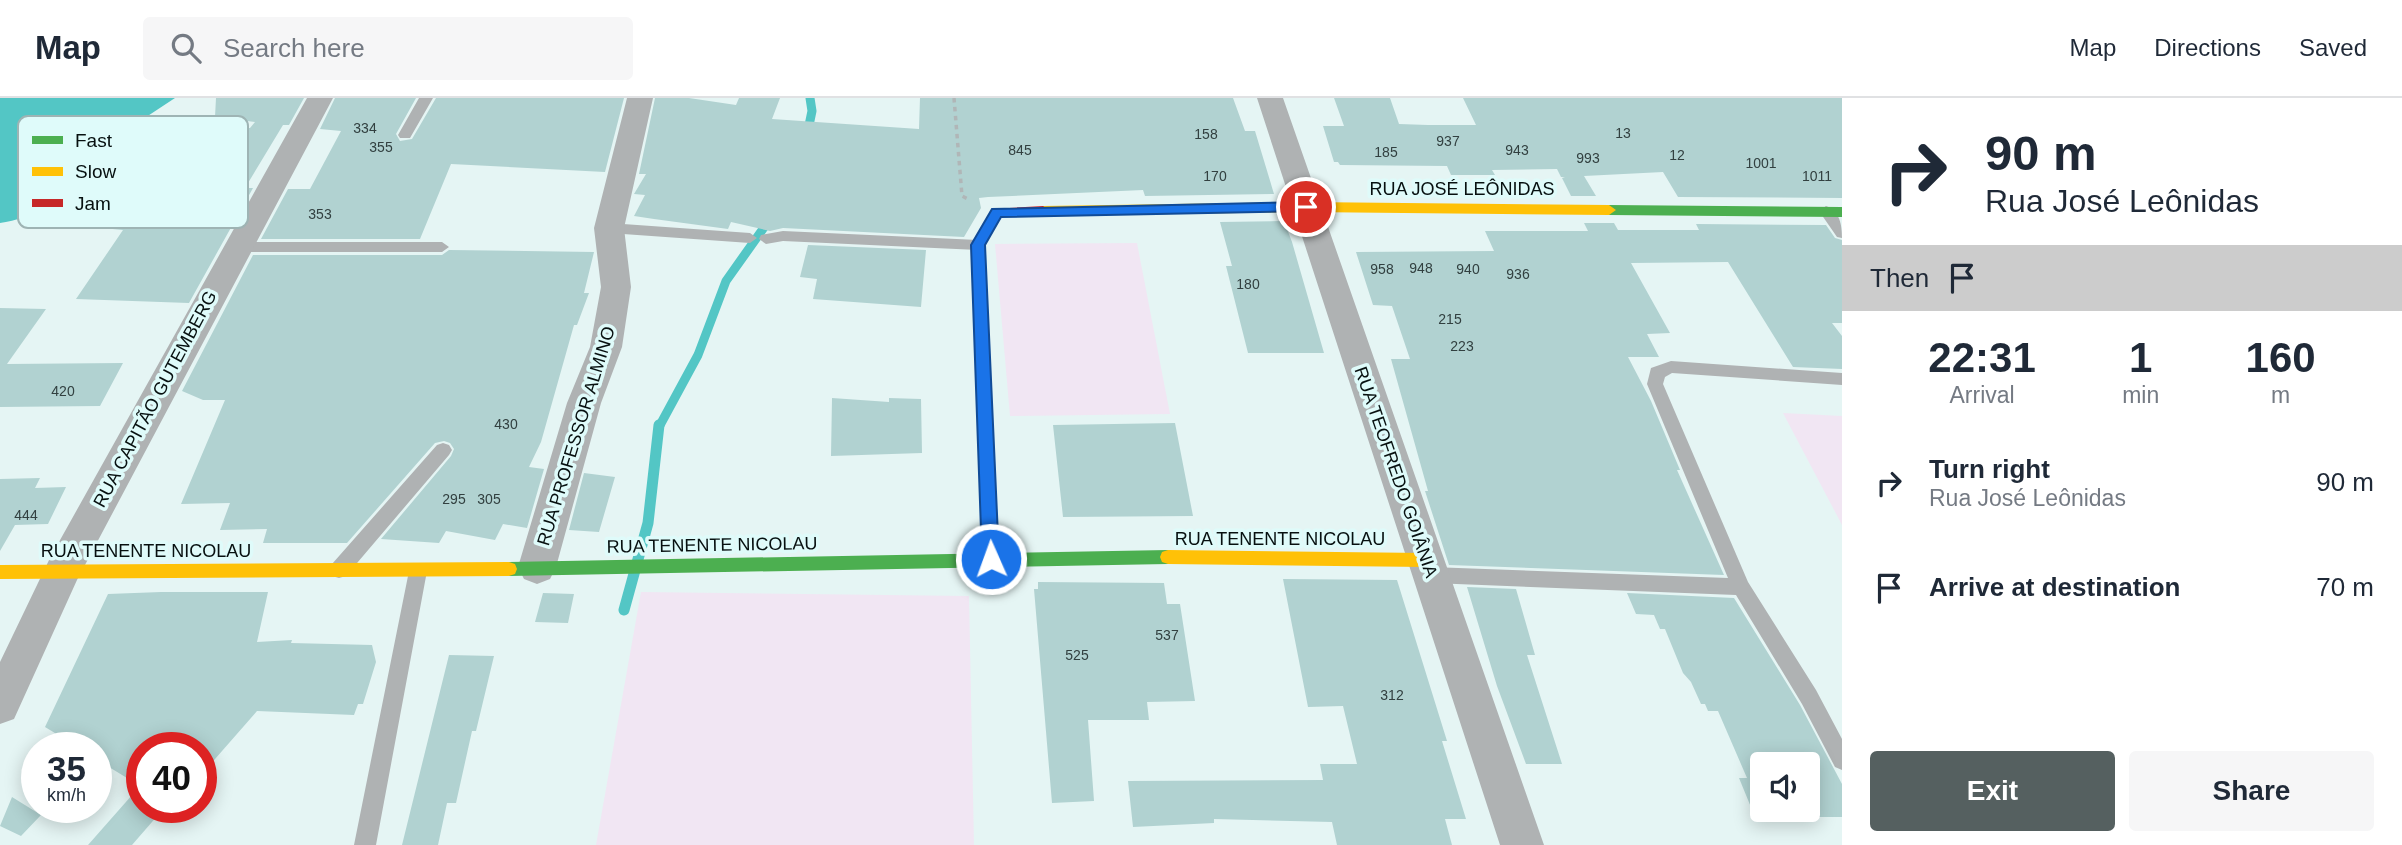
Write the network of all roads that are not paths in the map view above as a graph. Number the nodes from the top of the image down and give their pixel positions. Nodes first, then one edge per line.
1 (320, 98) edge
2 (426, 98) edge
3 (640, 98) edge
4 (1270, 98) edge
5 (405, 135) dead end
6 (1306, 207) junction
7 (1834, 212) edge
8 (248, 227) edge
9 (248, 228) edge
10 (609, 228) junction
11 (1842, 233) edge
12 (978, 245) junction
13 (237, 247) junction
14 (442, 247) dead end
15 (1842, 379) edge
16 (443, 450) dead end
17 (991, 559) junction
18 (537, 567) junction
19 (1428, 568) junction
20 (63, 570) junction
21 (339, 570) junction
22 (418, 571) junction
23 (0, 572) edge
24 (1741, 587) junction
25 (0, 705) edge
26 (1842, 760) edge
27 (365, 845) edge
28 (1522, 845) edge

1 - 8 street, RUA CAPITÃO GUTEMBERG
2 - 5 lane
3 - 10 street, RUA PROFESSOR ALMINO
4 - 6 street, RUA TEOFREDO GOIÂNIA
6 - 7 street, RUA JOSÉ LEÔNIDAS
6 - 12 street, RUA JOSÉ LEÔNIDAS
6 - 19 street, RUA TEOFREDO GOIÂNIA
7 - 11 lane
9 - 13 street, RUA CAPITÃO GUTEMBERG
10 - 12 lane
10 - 18 street, RUA PROFESSOR ALMINO
12 - 17 street
13 - 14 lane
13 - 20 street, RUA CAPITÃO GUTEMBERG
15 - 24 lane
16 - 21 lane
17 - 18 street, RUA TENENTE NICOLAU
17 - 19 street, RUA TENENTE NICOLAU
18 - 22 street, RUA TENENTE NICOLAU
19 - 24 lane
19 - 28 street, RUA TEOFREDO GOIÂNIA
20 - 21 street, RUA TENENTE NICOLAU
20 - 23 street, RUA TENENTE NICOLAU
20 - 25 street, RUA CAPITÃO GUTEMBERG
21 - 22 street, RUA TENENTE NICOLAU
22 - 27 lane
24 - 26 lane

